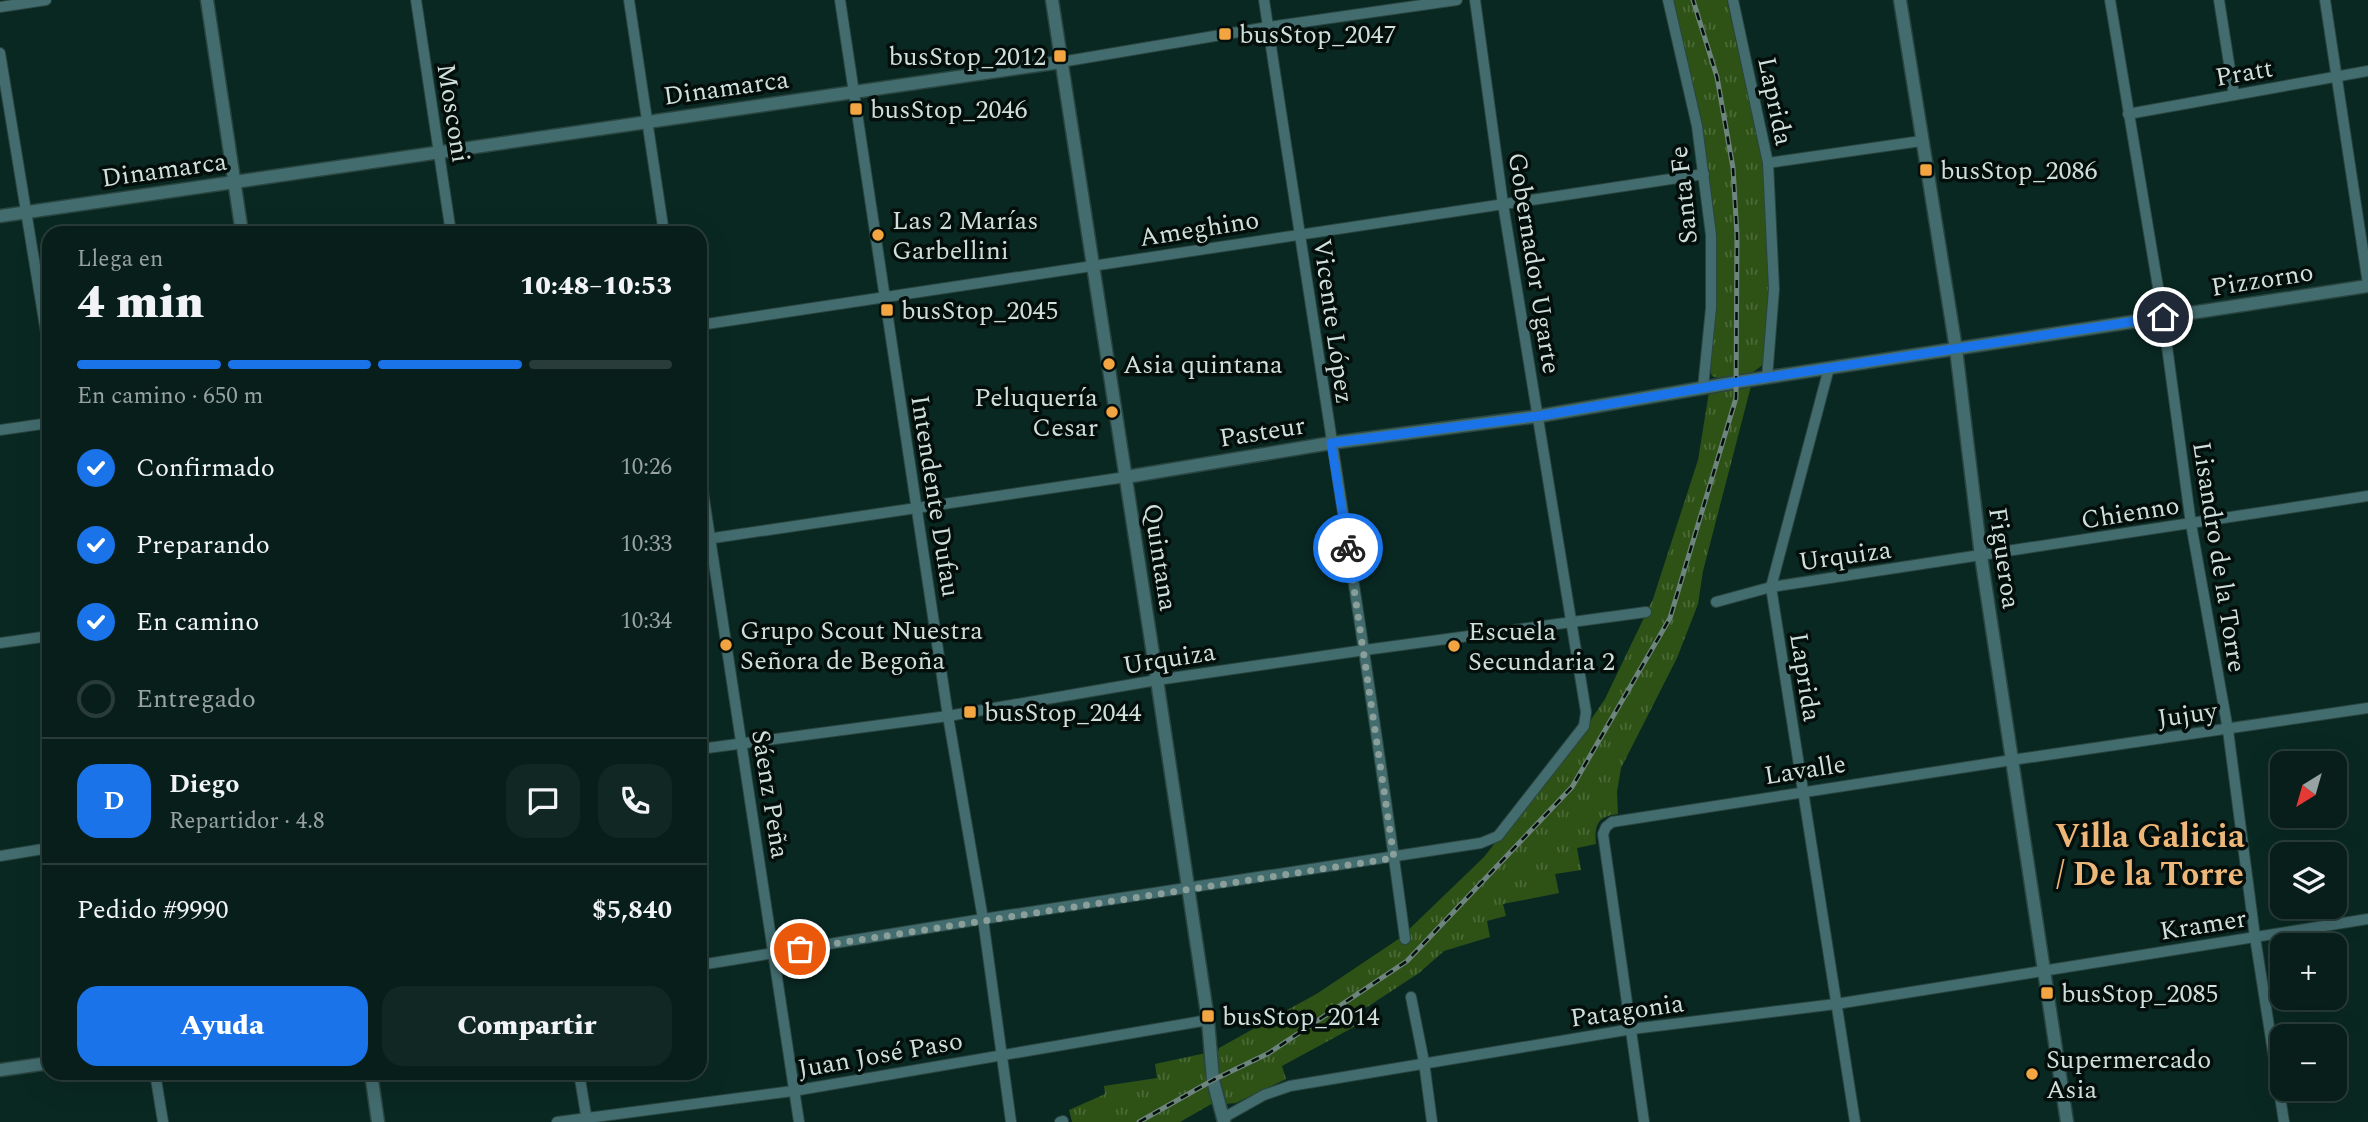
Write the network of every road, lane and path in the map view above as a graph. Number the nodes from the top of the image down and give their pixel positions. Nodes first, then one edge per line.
1 (46, 0) edge
2 (207, 0) edge
3 (416, 0) edge
4 (629, 0) edge
5 (840, 0) edge
6 (1052, 0) edge
7 (1264, 0) edge
8 (1457, 0) edge
9 (1475, 0) edge
10 (1668, 0) edge
11 (1733, 0) edge
12 (1900, 0) edge
13 (2110, 0) edge
14 (2219, 0) edge
15 (2325, 0) edge
16 (0, 7) edge
17 (1268, 27) junction
18 (0, 53) edge
19 (1061, 62) junction
20 (2368, 71) edge
21 (2336, 76) junction
22 (853, 92) junction
23 (2234, 95) junction
24 (2128, 114) junction
25 (647, 122) junction
26 (1921, 141) junction
27 (439, 152) junction
28 (1768, 163) junction
29 (1704, 174) junction
30 (236, 181) junction
31 (1503, 204) junction
32 (27, 212) junction
33 (0, 216) edge
34 (241, 226) edge
35 (450, 226) edge
36 (663, 226) edge
37 (1300, 234) junction
38 (1091, 266) junction
39 (2368, 285) edge
40 (885, 297) junction
41 (42, 307) edge
42 (2163, 317) junction
43 (707, 324) edge
44 (1956, 349) junction
45 (1829, 368) junction
46 (1767, 378) junction
47 (1703, 388) junction
48 (1539, 416) junction
49 (42, 424) edge
50 (0, 430) edge
51 (1331, 443) junction
52 (1126, 477) junction
53 (2368, 496) edge
54 (916, 508) junction
55 (2191, 524) junction
56 (707, 539) edge
57 (707, 550) edge
58 (1981, 556) junction
59 (1771, 587) junction
60 (1716, 602) dead end
61 (1646, 612) dead end
62 (1570, 624) junction
63 (42, 637) edge
64 (0, 643) edge
65 (1365, 650) junction
66 (1157, 680) junction
67 (2368, 708) edge
68 (948, 716) junction
69 (2228, 730) junction
70 (742, 743) junction
71 (707, 748) edge
72 (2012, 760) junction
73 (1802, 792) junction
74 (42, 849) edge
75 (0, 856) edge
76 (1394, 858) junction
77 (1188, 889) junction
78 (983, 919) junction
79 (2368, 919) edge
80 (2255, 937) junction
81 (1405, 939) dead end
82 (773, 953) junction
83 (707, 964) edge
84 (2044, 971) junction
85 (1411, 997) dead end
86 (1836, 1004) junction
87 (1208, 1020) junction
88 (1632, 1029) junction
89 (1002, 1054) junction
90 (1424, 1062) junction
91 (42, 1064) edge
92 (0, 1070) edge
93 (156, 1080) edge
94 (371, 1080) edge
95 (580, 1080) edge
96 (793, 1091) junction
97 (587, 1120) edge
98 (1223, 1120) edge
99 (163, 1122) edge
100 (378, 1122) edge
101 (557, 1122) edge
102 (799, 1122) edge
103 (1011, 1122) edge
104 (1432, 1122) edge
105 (1644, 1122) edge
106 (1855, 1122) edge
107 (2067, 1122) edge
108 (2284, 1122) edge

1 - 16 street
2 - 30 street
3 - 27 street, Mosconi
4 - 25 street
5 - 22 street, Intendente Dufau
6 - 19 street, Quintana
7 - 17 street, Vicente López
8 - 17 street, Dinamarca
9 - 31 street, Gobernador Ugarte
10 - 29 street, Santa Fe
11 - 28 street, Laprida
12 - 26 street, Figueroa
13 - 24 street, Lisandro de la Torre
14 - 23 street
15 - 21 street
17 - 19 street, Dinamarca
17 - 37 street, Vicente López
18 - 32 street
19 - 22 street, Dinamarca
19 - 38 street, Quintana
20 - 21 street, Pratt
21 - 23 street, Pratt
21 - 39 street
22 - 25 street, Dinamarca
22 - 40 street, Intendente Dufau
23 - 24 street, Pratt
24 - 42 street, Lisandro de la Torre
25 - 27 street, Dinamarca
25 - 36 street
26 - 28 street
26 - 44 street, Figueroa
27 - 30 street, Dinamarca
27 - 35 street, Mosconi
28 - 46 street, Laprida
29 - 31 street, Ameghino
29 - 47 street, Santa Fe
30 - 32 street, Dinamarca
30 - 34 street
31 - 37 street, Ameghino
31 - 48 street, Gobernador Ugarte
32 - 33 street, Dinamarca
32 - 41 street
37 - 38 street, Ameghino
37 - 51 street, Vicente López
38 - 40 street, Ameghino
38 - 52 street, Quintana
39 - 42 street, Pizzorno
40 - 43 street, Ameghino
40 - 54 street, Intendente Dufau
42 - 44 street, Pizzorno
42 - 55 street, Lisandro de la Torre
44 - 45 street, Pasteur
44 - 58 street, Figueroa
45 - 46 street, Pasteur
45 - 59 street, Laprida
46 - 47 street, Pasteur
47 - 48 street, Pasteur
48 - 51 street, Pasteur
48 - 62 street, Gobernador Ugarte
49 - 50 street
51 - 52 street, Pasteur
51 - 65 street, Vicente López
52 - 54 street, Pasteur
52 - 66 street, Quintana
53 - 55 street, Chienno
54 - 56 street, Pasteur
54 - 68 street, Intendente Dufau
55 - 58 street, Chienno
55 - 69 street, Lisandro de la Torre
57 - 70 street, Sáenz Peña
58 - 59 street, Urquiza
58 - 72 street, Figueroa
59 - 60 street, Urquiza
59 - 73 street, Laprida
61 - 62 street, Urquiza
62 - 65 street, Urquiza
62 - 76 street, Gobernador Ugarte
63 - 64 street
65 - 66 street, Urquiza
65 - 76 street, Vicente López
66 - 68 street, Urquiza
66 - 77 street, Quintana
67 - 69 street, Jujuy
68 - 70 street, Urquiza
68 - 78 street, Intendente Dufau
69 - 72 street, Jujuy
69 - 80 street, Lisandro de la Torre
70 - 71 street, Urquiza
70 - 82 street, Sáenz Peña
72 - 73 street, Lavalle
72 - 84 street, Figueroa
73 - 86 street, Laprida
73 - 88 street, Lavalle
74 - 75 street
76 - 77 street
76 - 81 street, Vicente López
77 - 78 street
77 - 87 street, Quintana
78 - 82 street
78 - 89 street, Intendente Dufau
79 - 80 street, Kramer
80 - 84 street, Kramer
80 - 108 street, Lisandro de la Torre
82 - 83 street
82 - 96 street, Sáenz Peña
84 - 86 street, Patagonia
84 - 107 street, Figueroa
85 - 90 street
86 - 88 street, Patagonia
86 - 106 street, Laprida
87 - 89 street, Juan José Paso
87 - 98 street, Quintana
88 - 90 street, Patagonia
88 - 105 street
89 - 96 street, Juan José Paso
89 - 103 street, Intendente Dufau
90 - 98 street, Patagonia
90 - 104 street
91 - 92 street
93 - 99 street
94 - 100 street
95 - 97 street
96 - 97 street, Juan José Paso
96 - 102 street, Sáenz Peña
97 - 101 street, Juan José Paso

